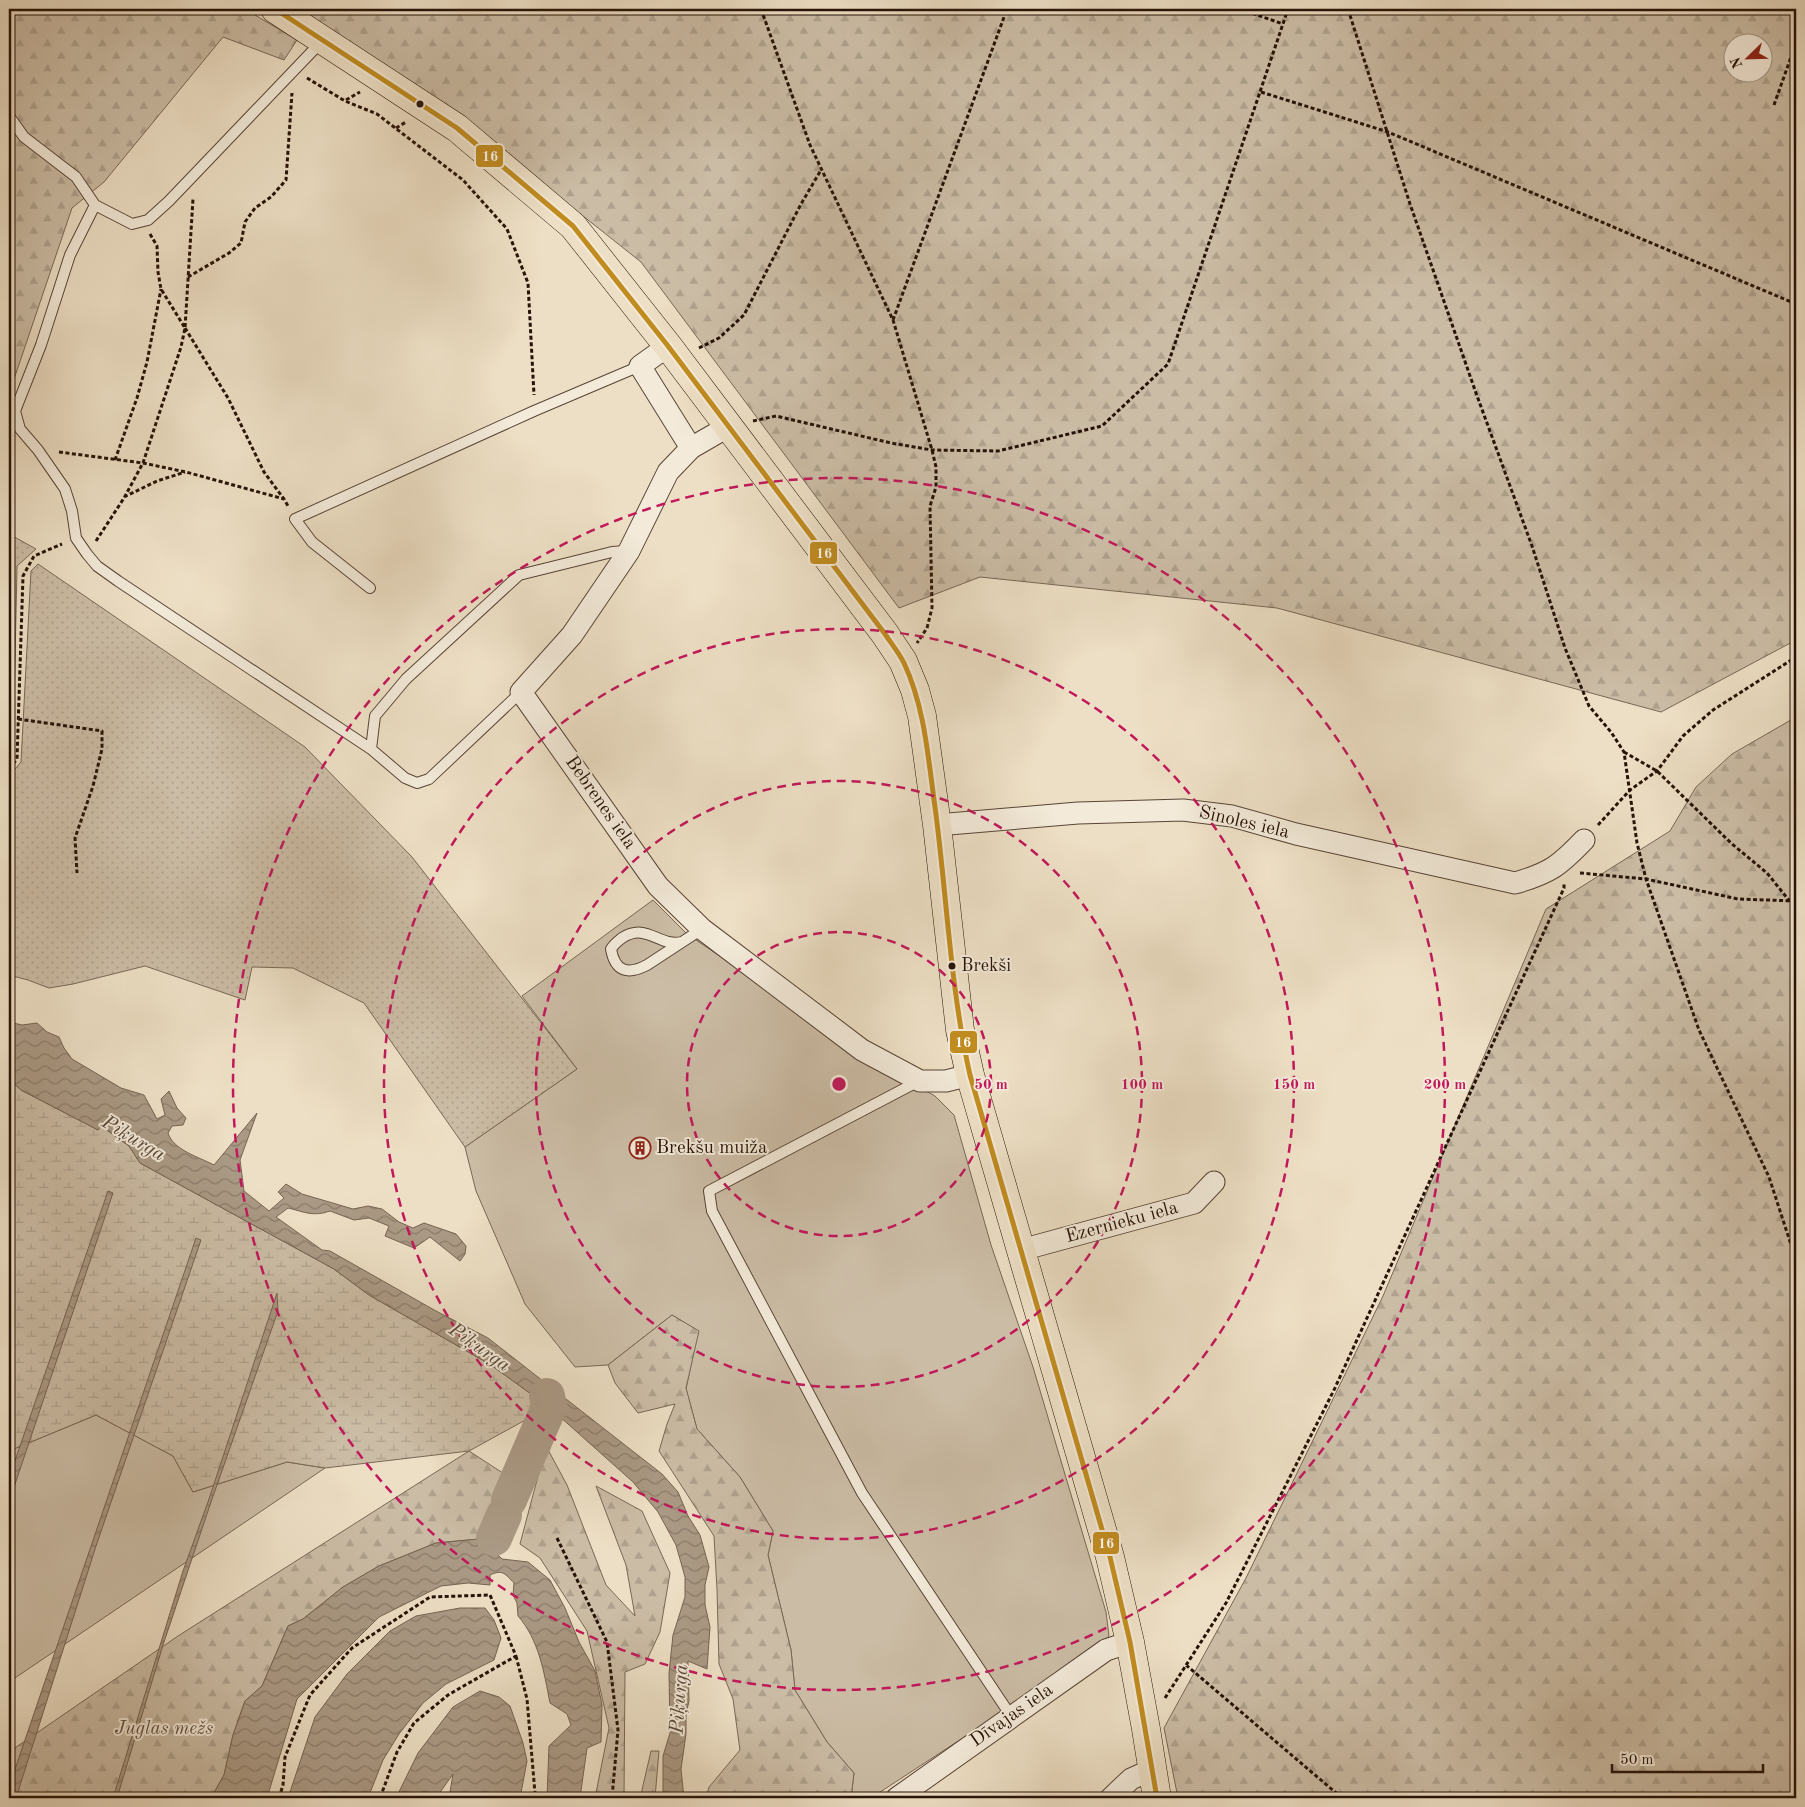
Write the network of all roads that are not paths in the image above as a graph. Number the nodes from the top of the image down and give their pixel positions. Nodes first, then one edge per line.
1 (275, 9) edge
2 (323, 40) junction
3 (9, 116) edge
4 (95, 206) junction
5 (673, 352) junction
6 (640, 366) junction
7 (729, 426) junction
8 (691, 448) junction
9 (629, 551) junction
10 (370, 588) dead end
11 (521, 692) junction
12 (371, 749) junction
13 (937, 825) junction
14 (1584, 840) road end
15 (702, 929) junction
16 (682, 942) junction
17 (970, 1075) junction
18 (920, 1081) junction
19 (1214, 1182) dead end
20 (1021, 1250) junction
21 (1130, 1642) junction
22 (1011, 1716) junction
23 (1151, 1770) junction
24 (897, 1798) edge
25 (1110, 1798) edge
26 (1157, 1798) edge

1 - 2 main road
2 - 4 lane
2 - 5 main road
3 - 4 lane
4 - 12 lane
5 - 6 street
5 - 7 main road
6 - 8 street
6 - 10 lane
7 - 8 street
7 - 13 main road
8 - 9 street
9 - 11 street
9 - 12 lane
11 - 12 lane
11 - 15 street, Bebrenes iela
13 - 14 street, Sinoles iela
13 - 17 main road
15 - 16 lane
15 - 18 street, Bebrenes iela
16 - 16 lane
17 - 18 street, Bebrenes iela
17 - 20 main road
18 - 22 lane
19 - 20 street, Ezernieku iela
20 - 21 main road
21 - 22 street, Dīvajas iela
21 - 23 main road
22 - 24 street, Dīvajas iela
23 - 25 street
23 - 26 main road

